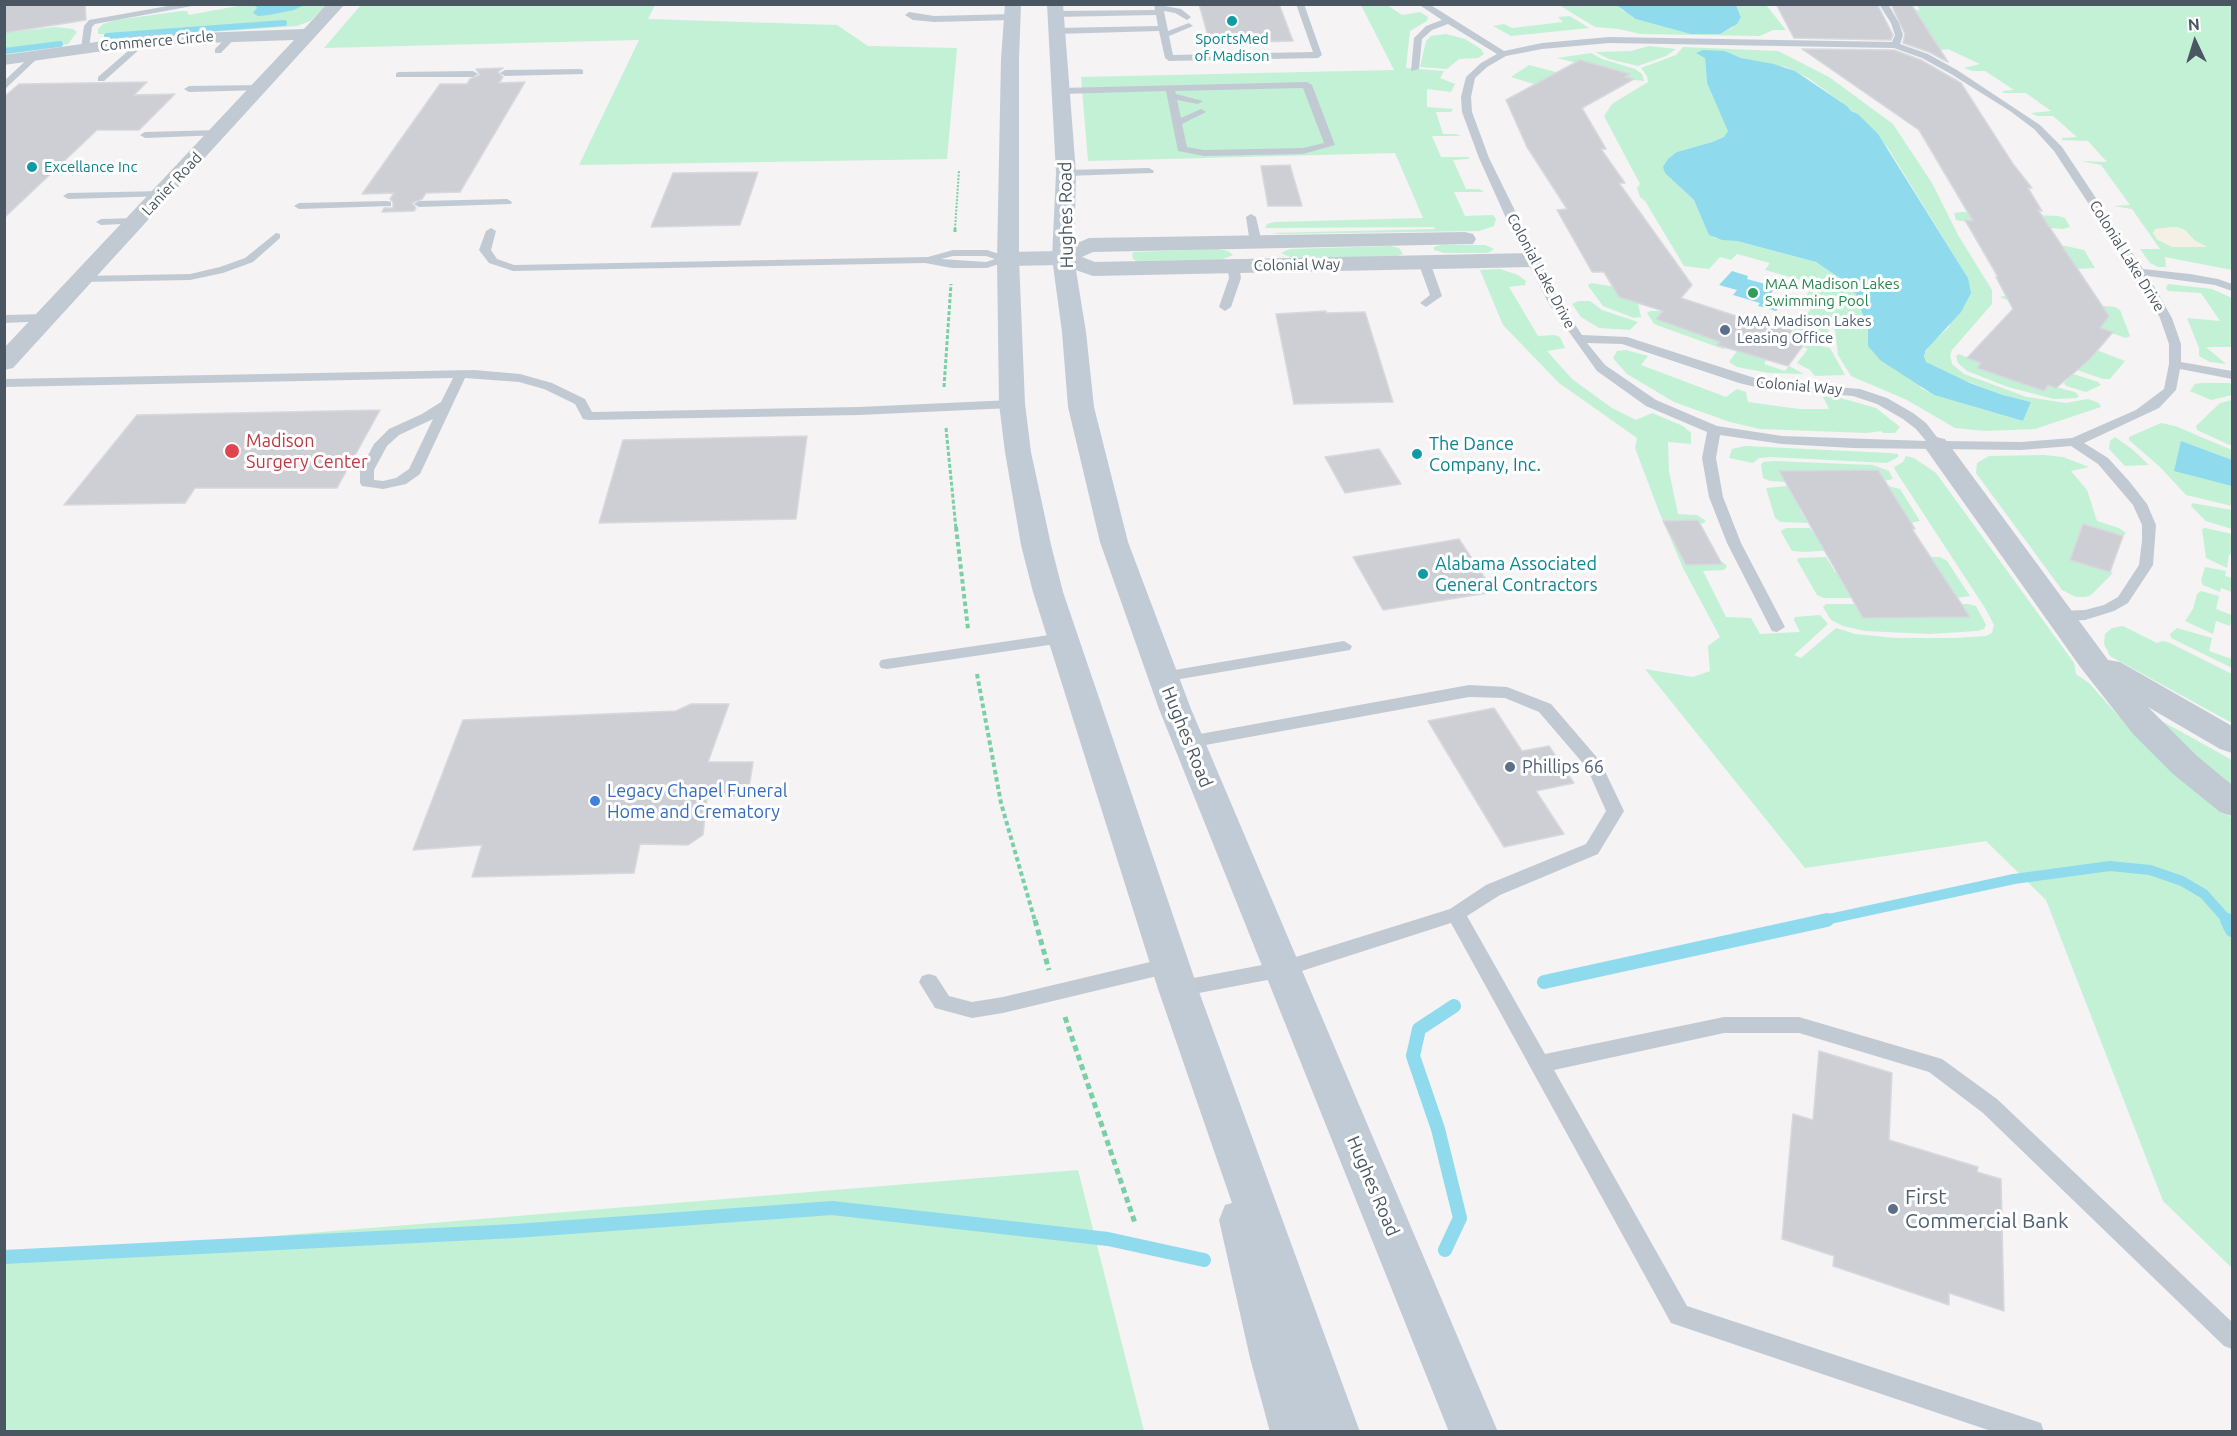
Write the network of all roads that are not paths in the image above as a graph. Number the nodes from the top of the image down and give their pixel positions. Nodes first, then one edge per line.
1 (199, 4) edge
2 (338, 4) edge
3 (1300, 4) edge
4 (1422, 4) edge
5 (1883, 4) edge
6 (1159, 8) edge
7 (1013, 11) edge
8 (909, 15) dead end
9 (1056, 17) edge
10 (1447, 21) junction
11 (1163, 31) junction
12 (310, 34) junction
13 (234, 35) junction
14 (146, 40) junction
15 (86, 44) junction
16 (1895, 45) junction
17 (218, 51) dead end
18 (1503, 54) junction
19 (38, 55) junction
20 (4, 60) edge
21 (1414, 69) dead end
22 (580, 72) dead end
23 (505, 73) dead end
24 (473, 74) dead end
25 (399, 75) dead end
26 (101, 80) dead end
27 (4, 87) edge
28 (260, 88) junction
29 (189, 89) dead end
30 (1061, 91) junction
31 (1170, 92) junction
32 (1198, 101) dead end
33 (1200, 112) dead end
34 (1177, 123) junction
35 (219, 133) junction
36 (145, 135) dead end
37 (1149, 171) dead end
38 (1066, 172) junction
39 (163, 194) junction
40 (68, 196) dead end
41 (507, 202) dead end
42 (387, 204) dead end
43 (419, 204) dead end
44 (299, 206) dead end
45 (1251, 217) dead end
46 (139, 221) junction
47 (101, 222) dead end
48 (491, 231) dead end
49 (276, 236) dead end
50 (1503, 238) junction
51 (1415, 239) junction
52 (1256, 243) junction
53 (1063, 258) junction
54 (1008, 259) junction
55 (1532, 260) junction
56 (1424, 262) junction
57 (1233, 266) junction
58 (2139, 272) junction
59 (83, 279) junction
60 (2232, 288) edge
61 (1426, 303) dead end
62 (1225, 307) dead end
63 (47, 318) junction
64 (4, 319) edge
65 (1578, 339) junction
66 (4, 363) edge
67 (2175, 364) junction
68 (461, 374) junction
69 (2232, 375) edge
70 (4, 382) edge
71 (1012, 404) junction
72 (445, 405) junction
73 (1714, 430) junction
74 (2074, 442) junction
75 (1936, 445) junction
76 (2060, 616) junction
77 (1778, 627) dead end
78 (1063, 638) junction
79 (1344, 646) dead end
80 (2092, 661) junction
81 (887, 664) dead end
82 (1163, 677) junction
83 (2232, 741) edge
84 (1189, 742) junction
85 (2232, 803) edge
86 (1456, 914) junction
87 (1283, 969) junction
88 (1175, 977) junction
89 (929, 982) dead end
90 (1201, 1052) junction
91 (1540, 1065) junction
92 (2232, 1338) edge
93 (1295, 1431) edge
94 (1336, 1431) edge
95 (1474, 1431) edge
96 (2032, 1431) edge

1 - 15 lane
2 - 12 street, Lanier Road
3 - 11 lane
4 - 10 lane
5 - 16 lane
6 - 9 lane
6 - 11 lane
6 - 11 lane
7 - 8 lane
7 - 54 main road
9 - 11 lane
9 - 30 main road, Hughes Road
10 - 18 lane
10 - 21 lane
12 - 13 street, Commerce Circle
12 - 28 street, Lanier Road
13 - 14 street, Commerce Circle
13 - 17 lane
14 - 15 street, Commerce Circle
14 - 26 lane
15 - 19 street, Commerce Circle
16 - 18 lane, Colonial Lake Drive
16 - 58 lane, Colonial Lake Drive
18 - 50 lane, Colonial Lake Drive
19 - 20 street, Commerce Circle
19 - 27 lane
22 - 23 lane
24 - 25 lane
28 - 29 lane
28 - 35 street, Lanier Road
30 - 31 lane
30 - 38 main road, Hughes Road
31 - 32 lane
31 - 34 lane
31 - 34 lane
33 - 34 lane
35 - 36 lane
35 - 39 street, Lanier Road
37 - 38 lane
38 - 53 main road, Hughes Road
39 - 40 lane
39 - 46 street, Lanier Road
41 - 43 lane
42 - 44 lane
45 - 52 lane
46 - 47 lane
46 - 59 street, Lanier Road
48 - 54 lane
49 - 59 lane
50 - 51 street, Colonial Way
50 - 55 lane, Colonial Lake Drive
51 - 52 street, Colonial Way
51 - 56 street
52 - 53 street, Colonial Way
53 - 54 street, Colonial Way
53 - 57 street, Colonial Way
53 - 82 main road, Hughes Road
54 - 71 main road
55 - 56 street, Colonial Way
55 - 65 lane, Colonial Lake Drive
56 - 57 street, Colonial Way
56 - 61 lane
57 - 62 lane
58 - 60 lane
58 - 67 lane, Colonial Lake Drive
59 - 63 street, Lanier Road
63 - 64 lane
63 - 66 street, Lanier Road
65 - 73 lane, Colonial Lake Drive
65 - 75 lane, Colonial Way
67 - 69 lane
67 - 74 lane, Colonial Lake Drive
68 - 70 lane
68 - 71 lane
68 - 72 lane
71 - 78 main road
72 - 72 lane
73 - 75 lane, Colonial Lake Drive
73 - 77 lane
74 - 75 lane, Colonial Lake Drive
74 - 76 lane
75 - 76 street
76 - 80 street
78 - 81 lane
78 - 88 main road
79 - 82 lane
80 - 83 street
80 - 85 street
82 - 84 main road, Hughes Road
84 - 86 lane
84 - 87 main road, Hughes Road
86 - 87 lane
86 - 91 lane
87 - 88 lane
87 - 95 main road, Hughes Road
88 - 89 lane
88 - 90 main road
90 - 93 main road
90 - 94 main road
91 - 92 lane
91 - 96 lane

